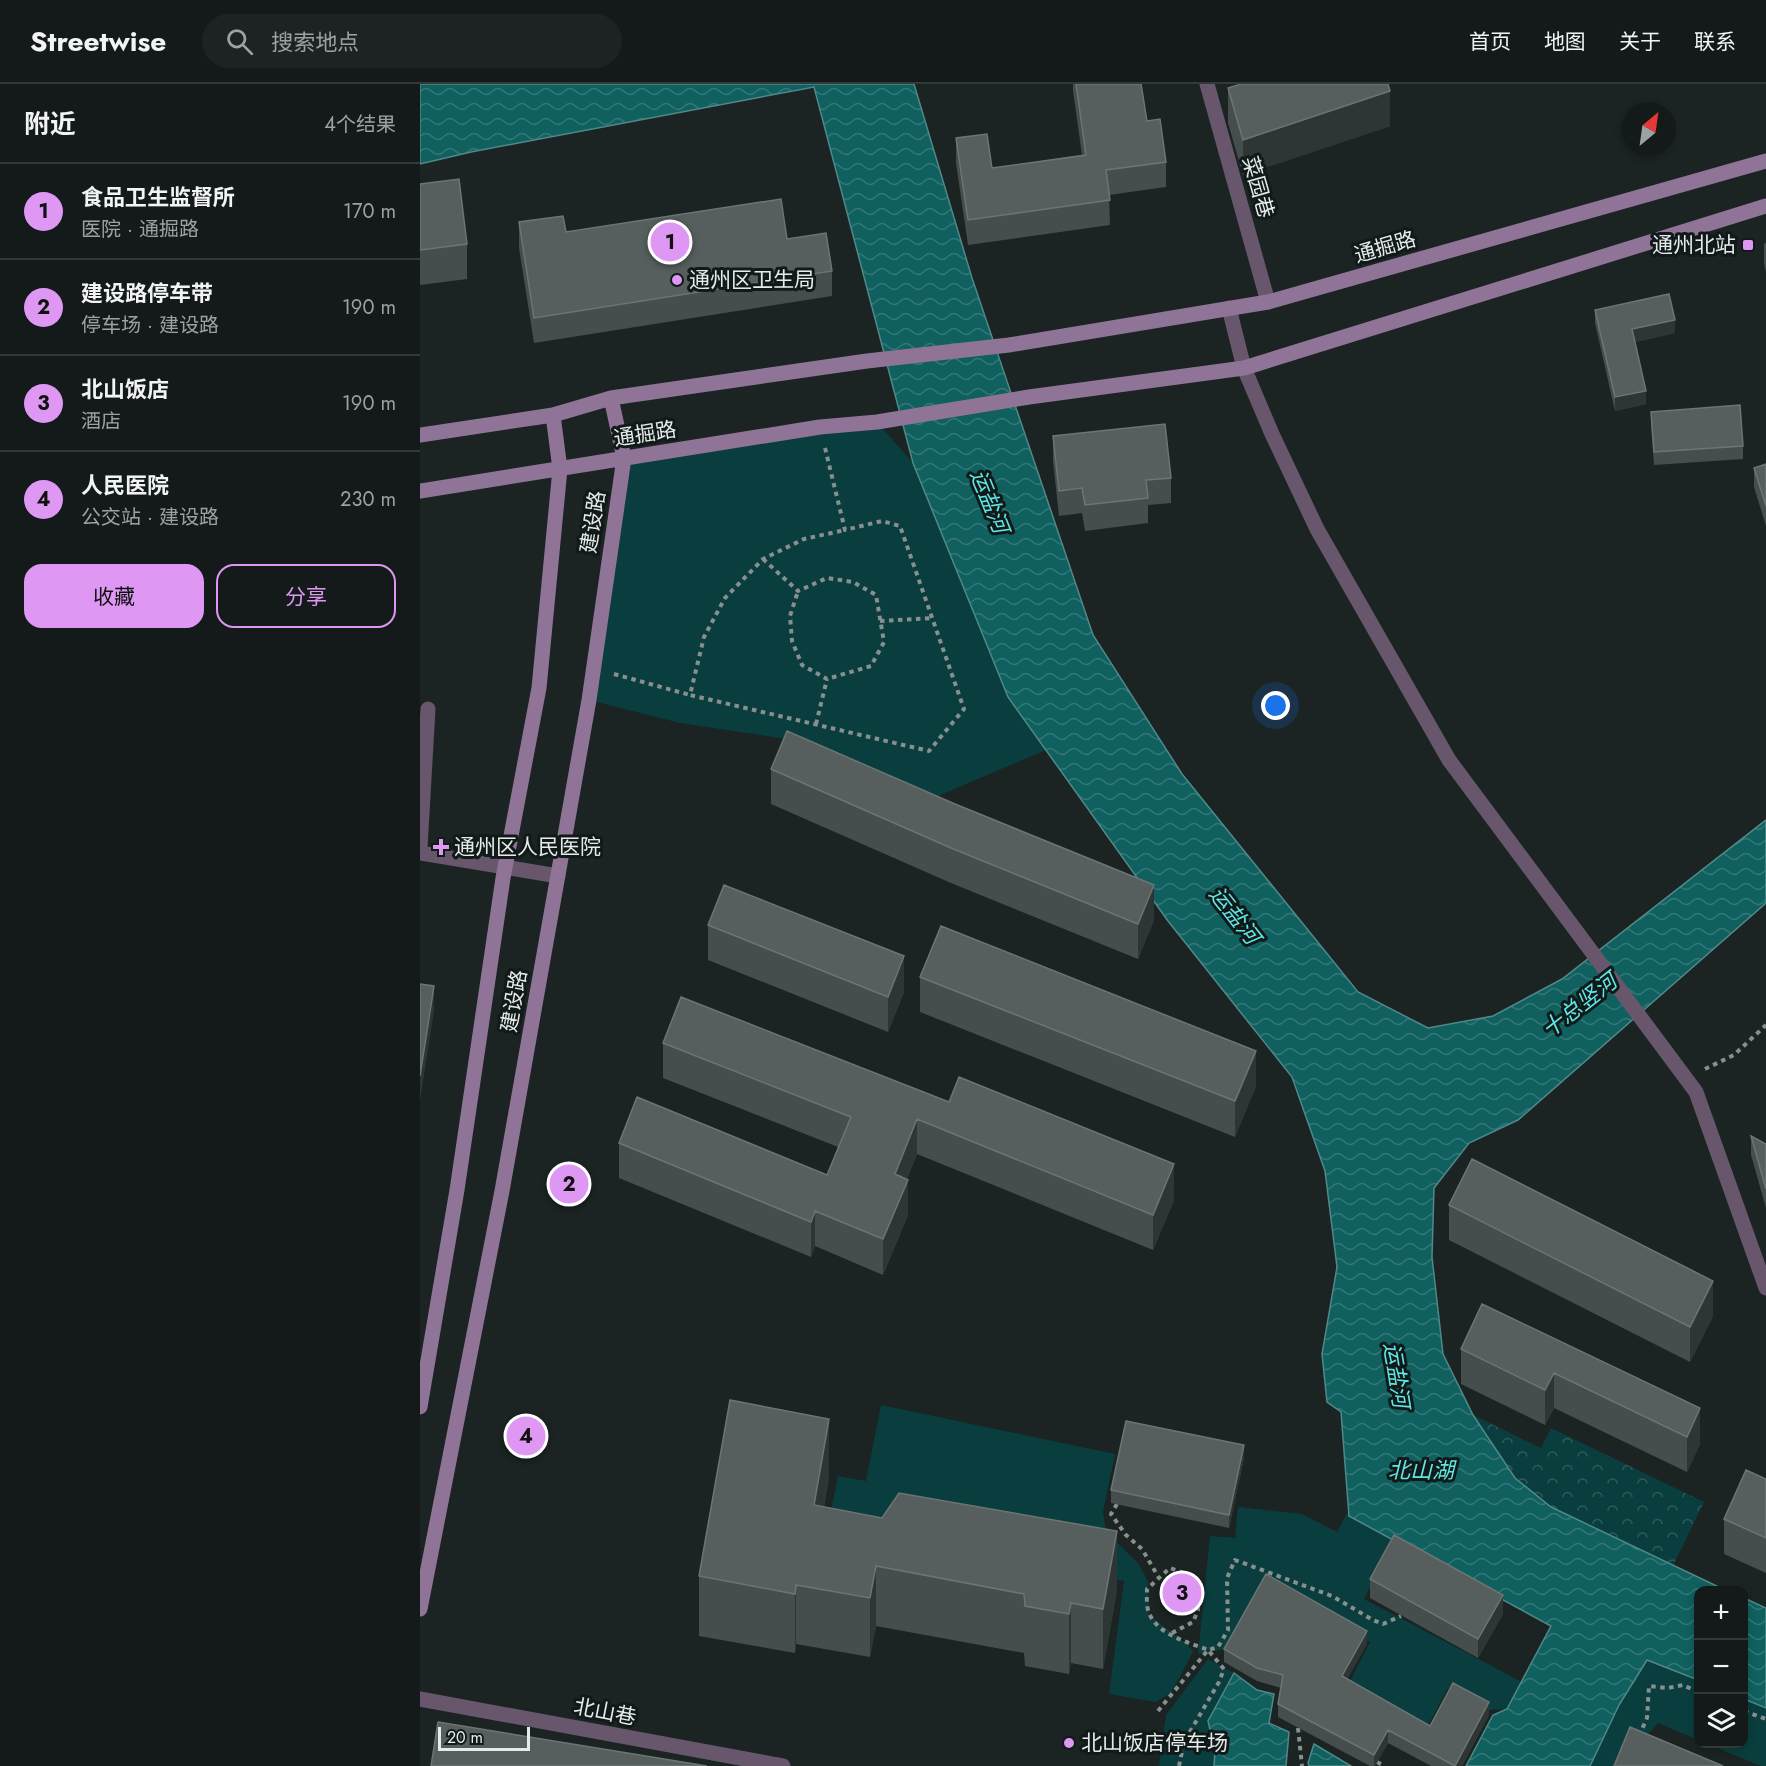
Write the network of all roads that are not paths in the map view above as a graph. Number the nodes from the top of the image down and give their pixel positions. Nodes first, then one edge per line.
1 (1207, 84) edge
2 (1766, 161) edge
3 (1766, 206) edge
4 (1268, 302) junction
5 (1229, 308) junction
6 (1244, 368) junction
7 (611, 398) junction
8 (553, 415) junction
9 (420, 435) edge
10 (624, 458) junction
11 (560, 469) junction
12 (420, 492) edge
13 (428, 709) dead end
14 (420, 848) edge
15 (420, 853) edge
16 (558, 876) junction
17 (1766, 1288) edge
18 (420, 1407) edge
19 (420, 1609) edge
20 (420, 1699) edge
21 (783, 1766) edge

1 - 4 street, 菜园巷
2 - 4 main road, 通掘路
3 - 6 main road
4 - 5 main road, 通掘路
5 - 6 street
5 - 7 main road, 通掘路
6 - 10 main road, 通掘路
6 - 17 street
7 - 8 main road, 通掘路
7 - 10 main road, 建设路
8 - 9 main road, 通掘路
8 - 11 main road, 建设路
10 - 11 main road, 通掘路
10 - 16 main road, 建设路
11 - 12 main road, 通掘路
11 - 18 main road, 建设路
13 - 14 street
15 - 16 street
16 - 19 main road, 建设路
20 - 21 street, 北山巷

